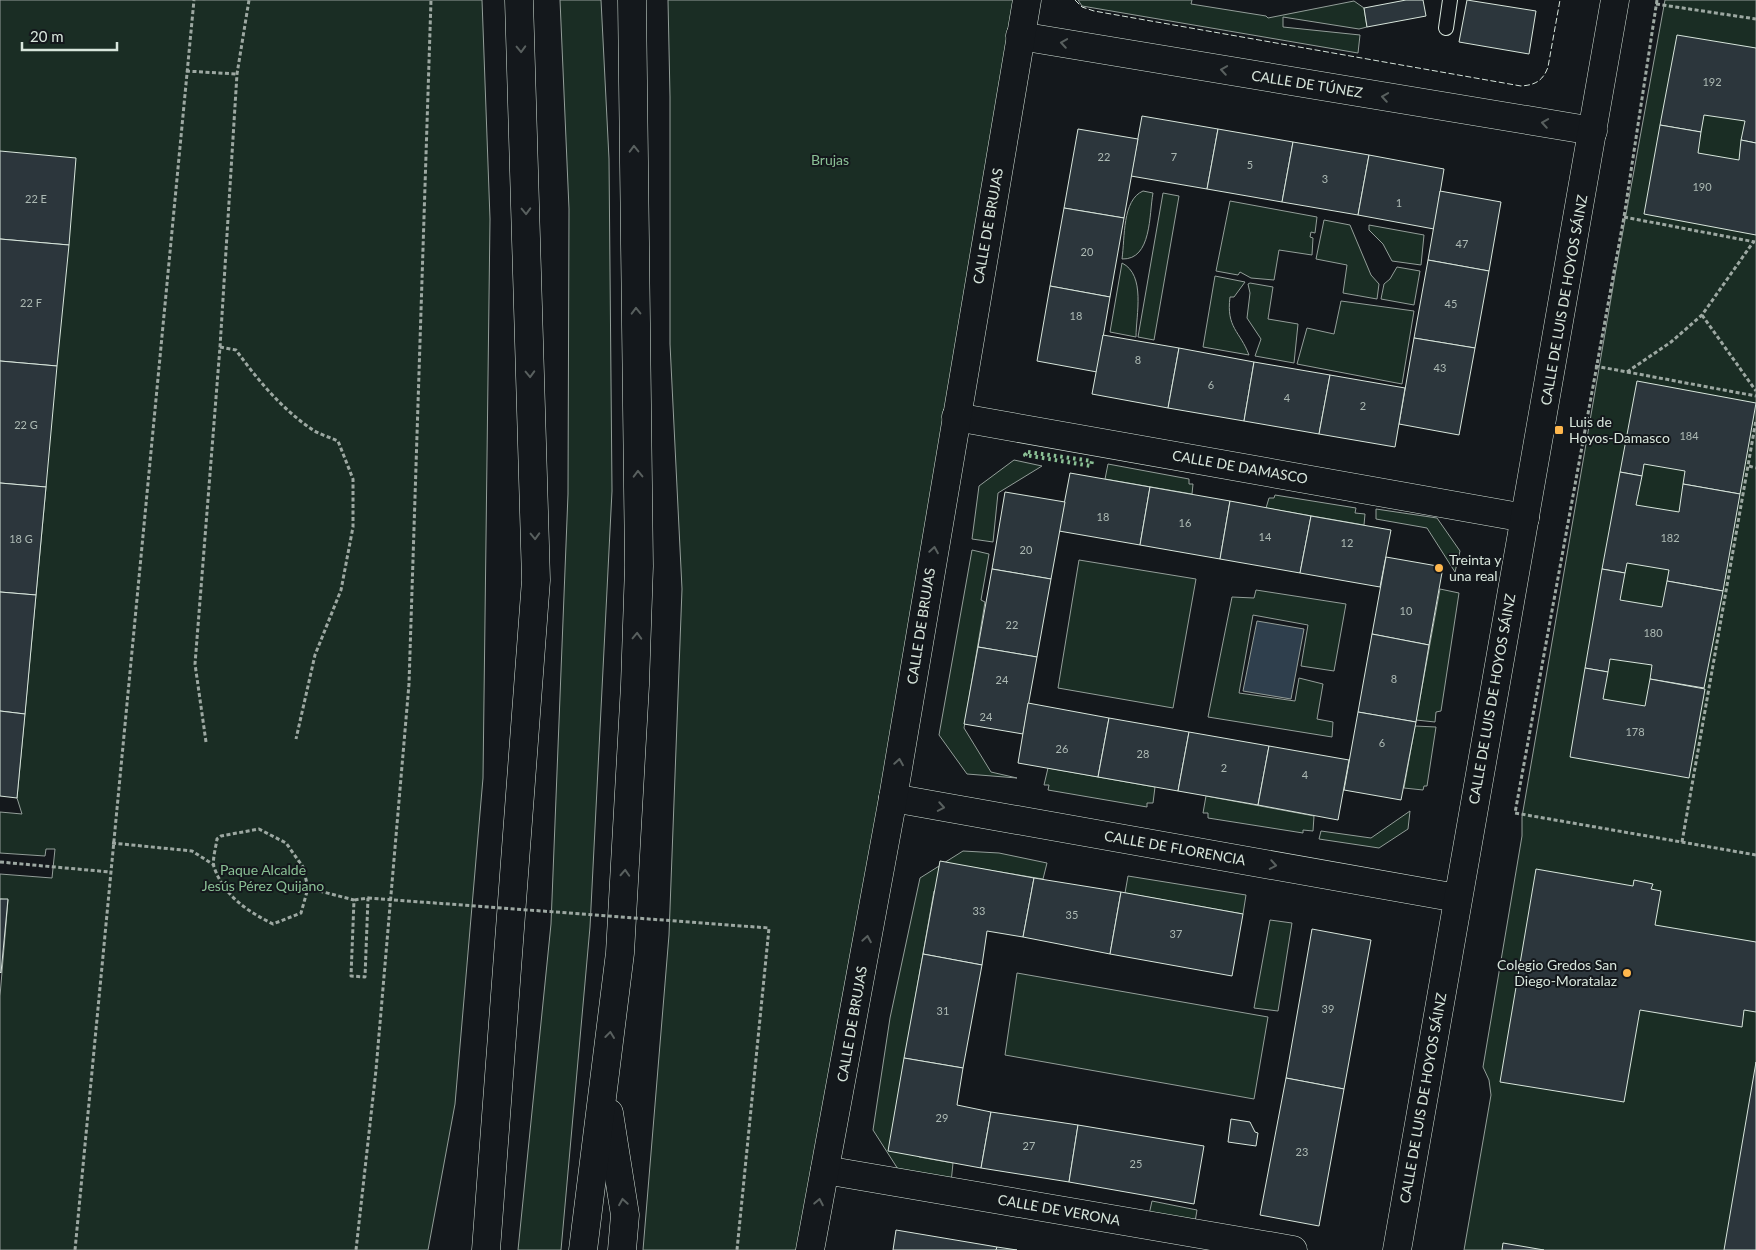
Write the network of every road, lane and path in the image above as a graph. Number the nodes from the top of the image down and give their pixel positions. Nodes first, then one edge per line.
1 (194, 0) edge
2 (248, 0) edge
3 (431, 0) edge
4 (520, 0) edge
5 (632, 0) edge
6 (1027, 0) edge
7 (1450, 0) edge
8 (1615, 0) edge
9 (1656, 2) edge
10 (1756, 19) edge
11 (1446, 28) dead end
12 (1020, 36) junction
13 (186, 71) junction
14 (236, 74) junction
15 (1593, 132) junction
16 (1624, 217) junction
17 (1755, 242) edge
18 (1702, 315) junction
19 (220, 347) junction
20 (1595, 366) junction
21 (1627, 372) junction
22 (1756, 391) edge
23 (1756, 396) edge
24 (956, 417) junction
25 (1756, 420) edge
26 (1749, 466) junction
27 (1756, 468) edge
28 (1525, 518) junction
29 (296, 739) dead end
30 (206, 742) dead end
31 (893, 798) junction
32 (1682, 842) junction
33 (112, 843) junction
34 (1756, 855) edge
35 (0, 862) edge
36 (214, 865) junction
37 (110, 872) junction
38 (308, 888) junction
39 (368, 898) junction
40 (1457, 898) junction
41 (354, 900) junction
42 (604, 1083) junction
43 (825, 1170) junction
44 (75, 1250) edge
45 (356, 1250) edge
46 (486, 1250) edge
47 (583, 1250) edge
48 (622, 1250) edge
49 (737, 1250) edge
50 (810, 1250) edge
51 (1293, 1250) edge
52 (1397, 1250) edge

1 - 13 path
2 - 14 path
3 - 45 path
4 -> 46 main road
42 -> 5 main road
6 - 12 main road, CALLE DE BRUJAS
7 - 11 lane
8 - 15 main road, CALLE DE LUIS DE HOYOS SÁINZ
9 - 10 path
9 - 16 path
15 -> 12 main road, CALLE DE TÚNEZ
12 - 24 main road, CALLE DE BRUJAS
13 - 14 path
13 - 33 path
14 - 19 path
15 - 28 main road, CALLE DE LUIS DE HOYOS SÁINZ
16 - 17 path
16 - 20 path
17 - 18 path
18 - 21 path
18 - 22 path
19 - 29 path
19 - 30 path
20 - 21 path
20 - 32 path
21 - 23 path
24 - 28 main road, CALLE DE DAMASCO
31 -> 24 main road, CALLE DE BRUJAS
25 - 26 path
26 - 27 path
26 - 32 path
28 - 40 main road, CALLE DE LUIS DE HOYOS SÁINZ
31 -> 40 main road, CALLE DE FLORENCIA
43 -> 31 main road, CALLE DE BRUJAS
32 - 34 path
33 - 36 path
33 - 37 path
35 - 37 path
36 - 38 path
36 - 38 path
37 - 44 path
38 - 41 path
39 - 41 path
39 - 41 path
39 - 49 path, bridge
40 - 52 main road, CALLE DE LUIS DE HOYOS SÁINZ
42 - 47 main road
48 -> 42 main road
50 -> 43 main road, CALLE DE BRUJAS
43 - 51 main road, CALLE DE VERONA

